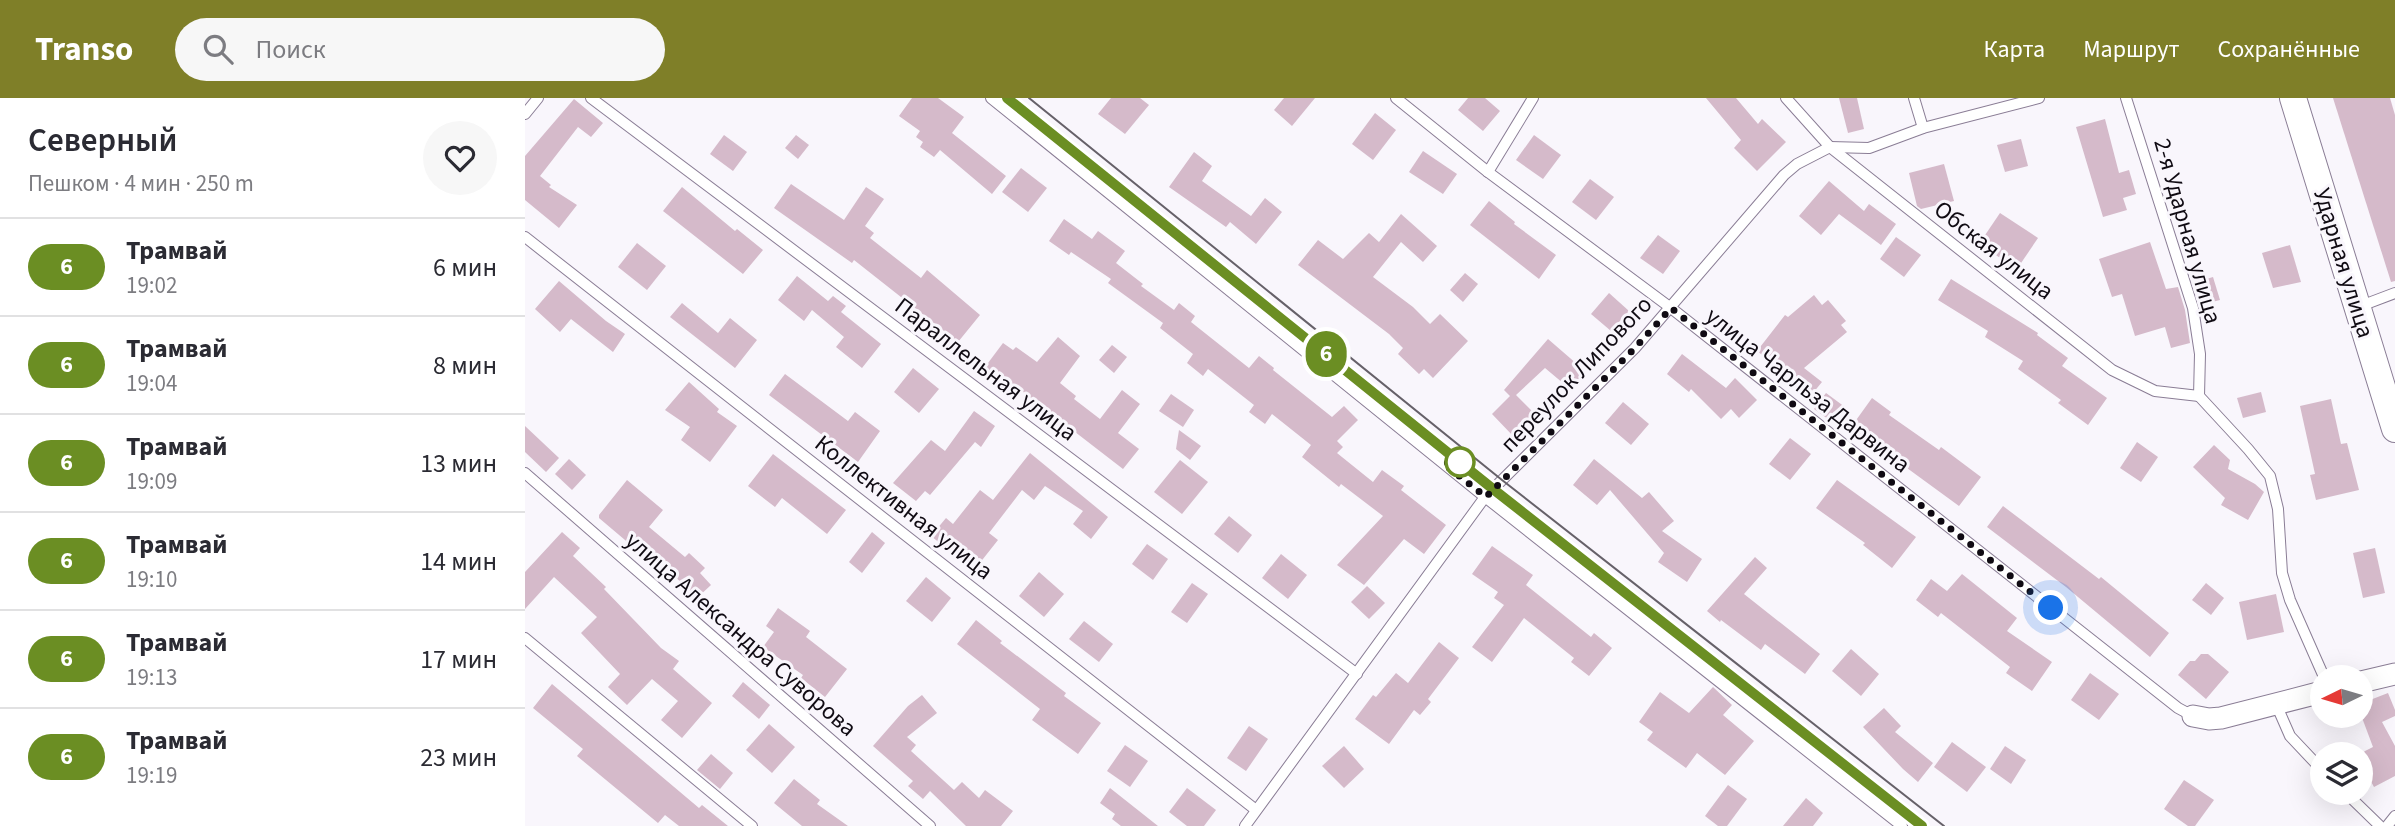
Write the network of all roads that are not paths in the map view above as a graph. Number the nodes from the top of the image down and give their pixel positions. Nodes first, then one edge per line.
1 (538, 98) edge
2 (591, 98) edge
3 (991, 98) edge
4 (1396, 98) edge
5 (1533, 98) edge
6 (1786, 98) edge
7 (1914, 98) edge
8 (2039, 98) edge
9 (2126, 98) edge
10 (2293, 98) edge
11 (525, 114) edge
12 (1923, 128) junction
13 (1830, 148) junction
14 (1488, 172) junction
15 (525, 237) edge
16 (2395, 293) edge
17 (2357, 307) junction
18 (1671, 308) junction
19 (2199, 396) junction
20 (2395, 429) edge
21 (525, 473) edge
22 (1486, 497) junction
23 (525, 638) edge
24 (2319, 665) edge
25 (1357, 674) junction
26 (2395, 674) edge
27 (2373, 679) edge
28 (2310, 695) edge
29 (2277, 704) junction
30 (2193, 716) joint
31 (2310, 757) edge
32 (2358, 805) edge
33 (1257, 810) junction
34 (2395, 816) edge
35 (752, 826) edge
36 (930, 826) edge
37 (1245, 826) edge
38 (1902, 826) edge
39 (2380, 826) edge
40 (2387, 826) edge

1 - 11 lane
2 - 25 lane, Параллельная улица
3 - 22 lane
4 - 14 lane, улица Чарльза Дарвина
5 - 14 lane
6 - 13 lane, Обская улица
7 - 12 lane
8 - 12 lane, переулок Липового
9 - 19 lane, 2-я Ударная улица
10 - 17 street, Ударная улица
12 - 13 lane, переулок Липового
13 - 18 lane, переулок Липового
13 - 19 lane, Обская улица
14 - 18 lane, улица Чарльза Дарвина
15 - 33 lane, Коллективная улица
16 - 17 lane
17 - 20 street, Ударная улица
18 - 22 lane, переулок Липового
18 - 30 lane, улица Чарльза Дарвина
19 - 24 lane
21 - 36 lane, улица Александра Суворова
22 - 25 lane, переулок Липового
22 - 38 lane
23 - 35 lane
25 - 33 lane, переулок Липового
26 - 27 street
28 - 29 street
29 - 30 street
29 - 31 lane
32 - 39 lane
33 - 37 lane, переулок Липового
34 - 40 lane

